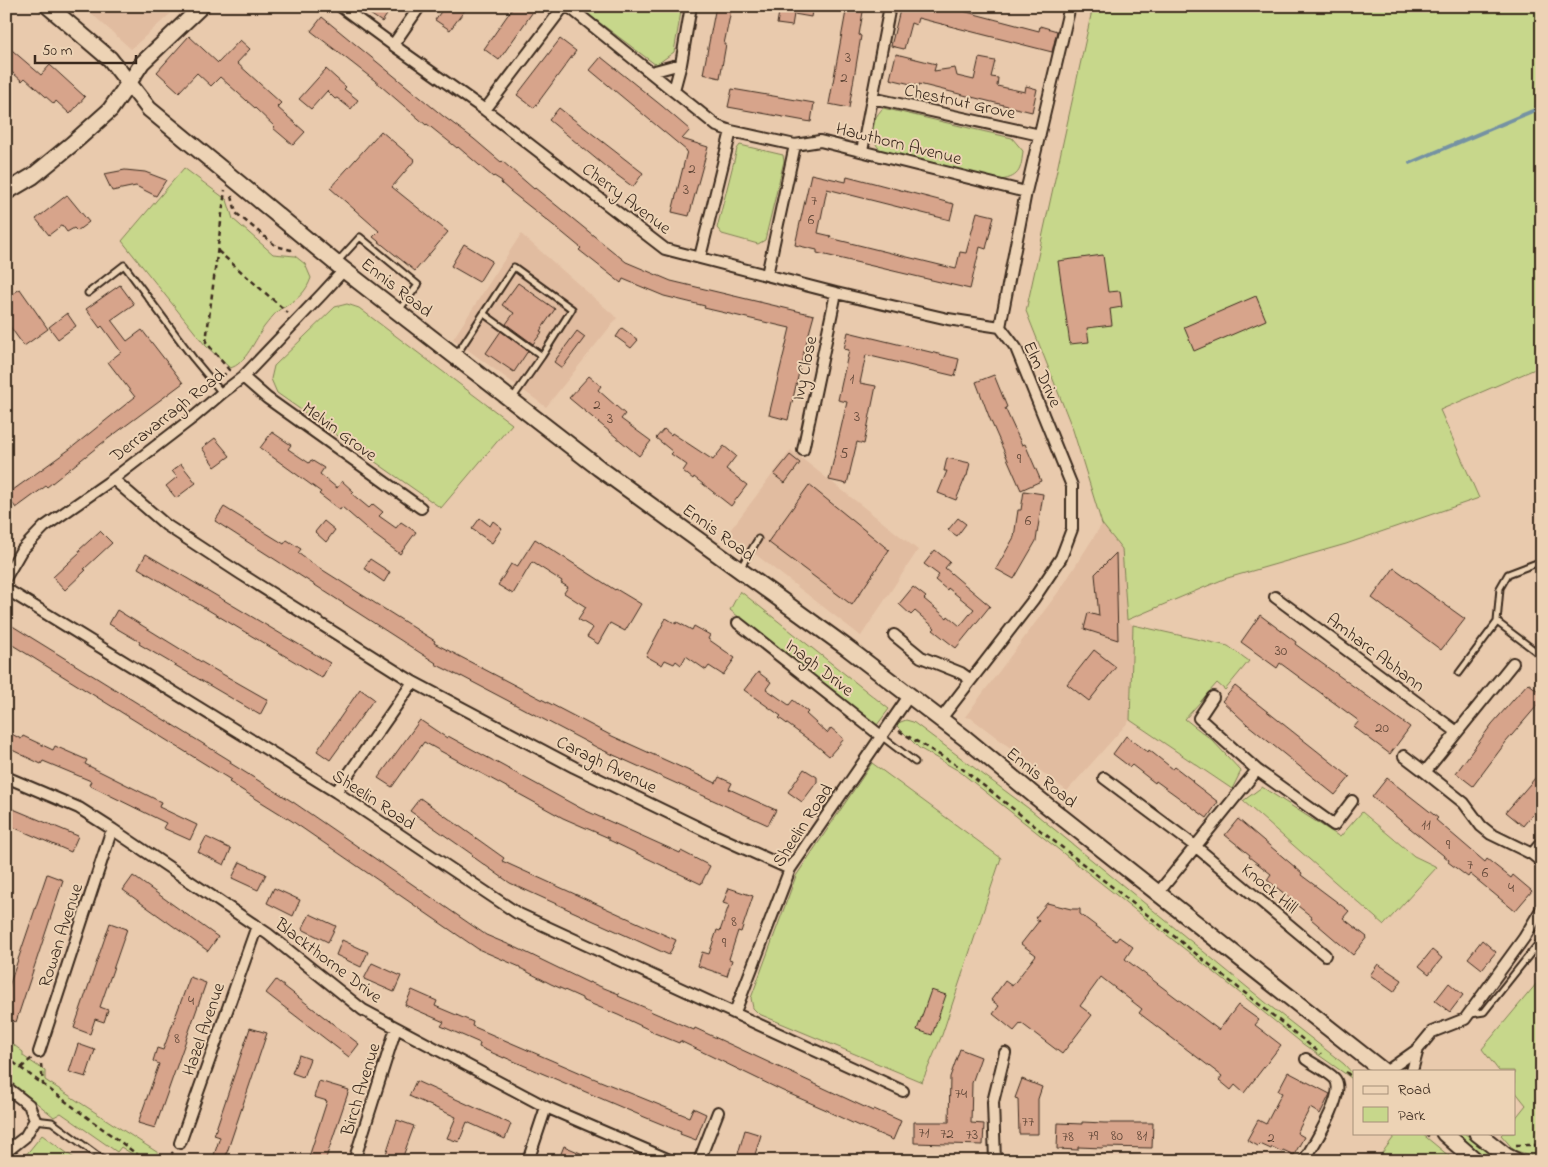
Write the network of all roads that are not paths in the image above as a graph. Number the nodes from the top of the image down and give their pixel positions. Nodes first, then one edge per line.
1 (48, 6) edge
2 (202, 6) edge
3 (340, 6) edge
4 (420, 6) edge
5 (564, 6) edge
6 (568, 6) edge
7 (690, 6) edge
8 (890, 6) edge
9 (1070, 6) edge
10 (393, 45) junction
11 (681, 64) junction
12 (651, 72) junction
13 (129, 82) junction
14 (674, 90) junction
15 (872, 98) junction
16 (485, 110) junction
17 (731, 131) junction
18 (1040, 135) junction
19 (795, 145) junction
20 (862, 151) junction
21 (6, 192) edge
22 (1026, 192) junction
23 (700, 257) junction
24 (340, 267) junction
25 (767, 274) junction
26 (88, 293) dead end
27 (836, 293) junction
28 (398, 312) junction
29 (484, 314) junction
30 (1000, 327) junction
31 (542, 356) junction
32 (456, 357) junction
33 (243, 377) junction
34 (222, 393) junction
35 (511, 400) junction
36 (803, 450) dead end
37 (112, 479) junction
38 (421, 508) dead end
39 (758, 539) dead end
40 (1542, 562) edge
41 (739, 570) junction
42 (6, 578) edge
43 (6, 590) edge
44 (1275, 597) dead end
45 (1497, 622) junction
46 (738, 623) dead end
47 (894, 635) dead end
48 (1542, 656) edge
49 (1514, 663) dead end
50 (1459, 673) dead end
51 (971, 680) junction
52 (413, 682) junction
53 (909, 696) junction
54 (1213, 697) dead end
55 (940, 720) junction
56 (1457, 732) junction
57 (881, 736) junction
58 (1404, 756) dead end
59 (915, 762) dead end
60 (1257, 770) junction
61 (1425, 772) junction
62 (6, 777) edge
63 (1104, 778) dead end
64 (336, 792) junction
65 (1352, 801) dead end
66 (112, 829) junction
67 (1542, 842) edge
68 (1194, 846) junction
69 (1532, 854) junction
70 (1542, 862) edge
71 (790, 869) junction
72 (1158, 893) junction
73 (1542, 908) edge
74 (257, 926) junction
75 (1542, 939) edge
76 (1326, 954) dead end
77 (735, 1012) junction
78 (1468, 1014) junction
79 (396, 1028) junction
80 (1418, 1048) junction
81 (39, 1052) road end
82 (1005, 1053) dead end
83 (1306, 1058) dead end
84 (1382, 1070) edge
85 (1388, 1070) edge
86 (1412, 1070) edge
87 (6, 1087) edge
88 (903, 1091) dead end
89 (546, 1107) junction
90 (718, 1112) dead end
91 (35, 1120) junction
92 (1445, 1134) edge
93 (1478, 1134) edge
94 (180, 1143) dead end
95 (6, 1152) edge
96 (105, 1161) edge
97 (354, 1161) edge
98 (528, 1161) edge
99 (672, 1161) edge
100 (699, 1161) edge
101 (995, 1161) edge
102 (1304, 1161) edge
103 (1476, 1161) edge
104 (1516, 1161) edge

1 - 13 main road, Ennis Road
2 - 13 street
3 - 10 street, Cherry Avenue
4 - 10 street
5 - 16 street
6 - 12 street, Hawthorn Avenue
7 - 11 street
8 - 15 street
9 - 18 street
10 - 16 street, Cherry Avenue
11 - 12 street
11 - 14 street
12 - 14 street, Hawthorn Avenue
13 - 21 main road
13 - 24 main road, Ennis Road
14 - 17 street, Hawthorn Avenue
15 - 18 street, Chestnut Grove
15 - 20 street
16 - 23 street, Cherry Avenue
17 - 19 street, Hawthorn Avenue
17 - 23 street
18 - 22 street
19 - 20 street, Hawthorn Avenue
19 - 25 street
20 - 22 street, Hawthorn Avenue
22 - 30 street
23 - 25 street, Cherry Avenue
24 - 28 main road, Ennis Road
24 - 28 lane
24 - 33 street, Derravarragh Road
25 - 27 street, Cherry Avenue
26 - 34 lane
27 - 30 street, Cherry Avenue
27 - 36 street, Ivy Close
28 - 32 main road, Ennis Road
29 - 31 lane
29 - 31 lane
29 - 32 lane
30 - 51 street, Elm Drive
31 - 35 lane
32 - 35 main road, Ennis Road
33 - 34 street, Derravarragh Road
33 - 38 street, Melvin Grove
34 - 37 street, Derravarragh Road
35 - 41 main road, Ennis Road
37 - 42 street, Derravarragh Road
37 - 52 street
39 - 41 lane
40 - 45 lane
41 - 53 main road, Ennis Road
43 - 64 street, Sheelin Road
44 - 56 street, Amharc Abhann
45 - 48 lane
45 - 50 lane
46 - 57 street, Inagh Drive
47 - 51 street
49 - 56 street
51 - 55 street, Elm Drive
52 - 64 street
52 - 71 street, Caragh Avenue
53 - 55 main road, Ennis Road
53 - 57 street, Sheelin Road
54 - 60 street
55 - 72 main road, Ennis Road
56 - 61 street
57 - 59 lane
57 - 71 street, Sheelin Road
58 - 61 street
60 - 65 street
60 - 68 street
61 - 69 street
62 - 66 street, Blackthorne Drive
63 - 68 street, Knock Hill
64 - 77 street, Sheelin Road
66 - 74 street, Blackthorne Drive
66 - 81 street, Rowan Avenue
67 - 69 street
68 - 72 street
68 - 76 street, Knock Hill
69 - 70 street
71 - 77 street, Sheelin Road
72 - 84 main road, Ennis Road
73 - 78 street
74 - 79 street, Blackthorne Drive
74 - 94 street, Hazel Avenue
75 - 78 lane
77 - 88 street, Sheelin Road
78 - 80 street
79 - 89 street, Blackthorne Drive
79 - 97 street, Birch Avenue
80 - 85 street
80 - 86 street
82 - 101 street
83 - 102 street
87 - 91 street
89 - 98 street
89 - 99 street, Blackthorne Drive
90 - 100 street
91 - 95 street
91 - 96 lane
92 - 103 main road
93 - 104 main road

